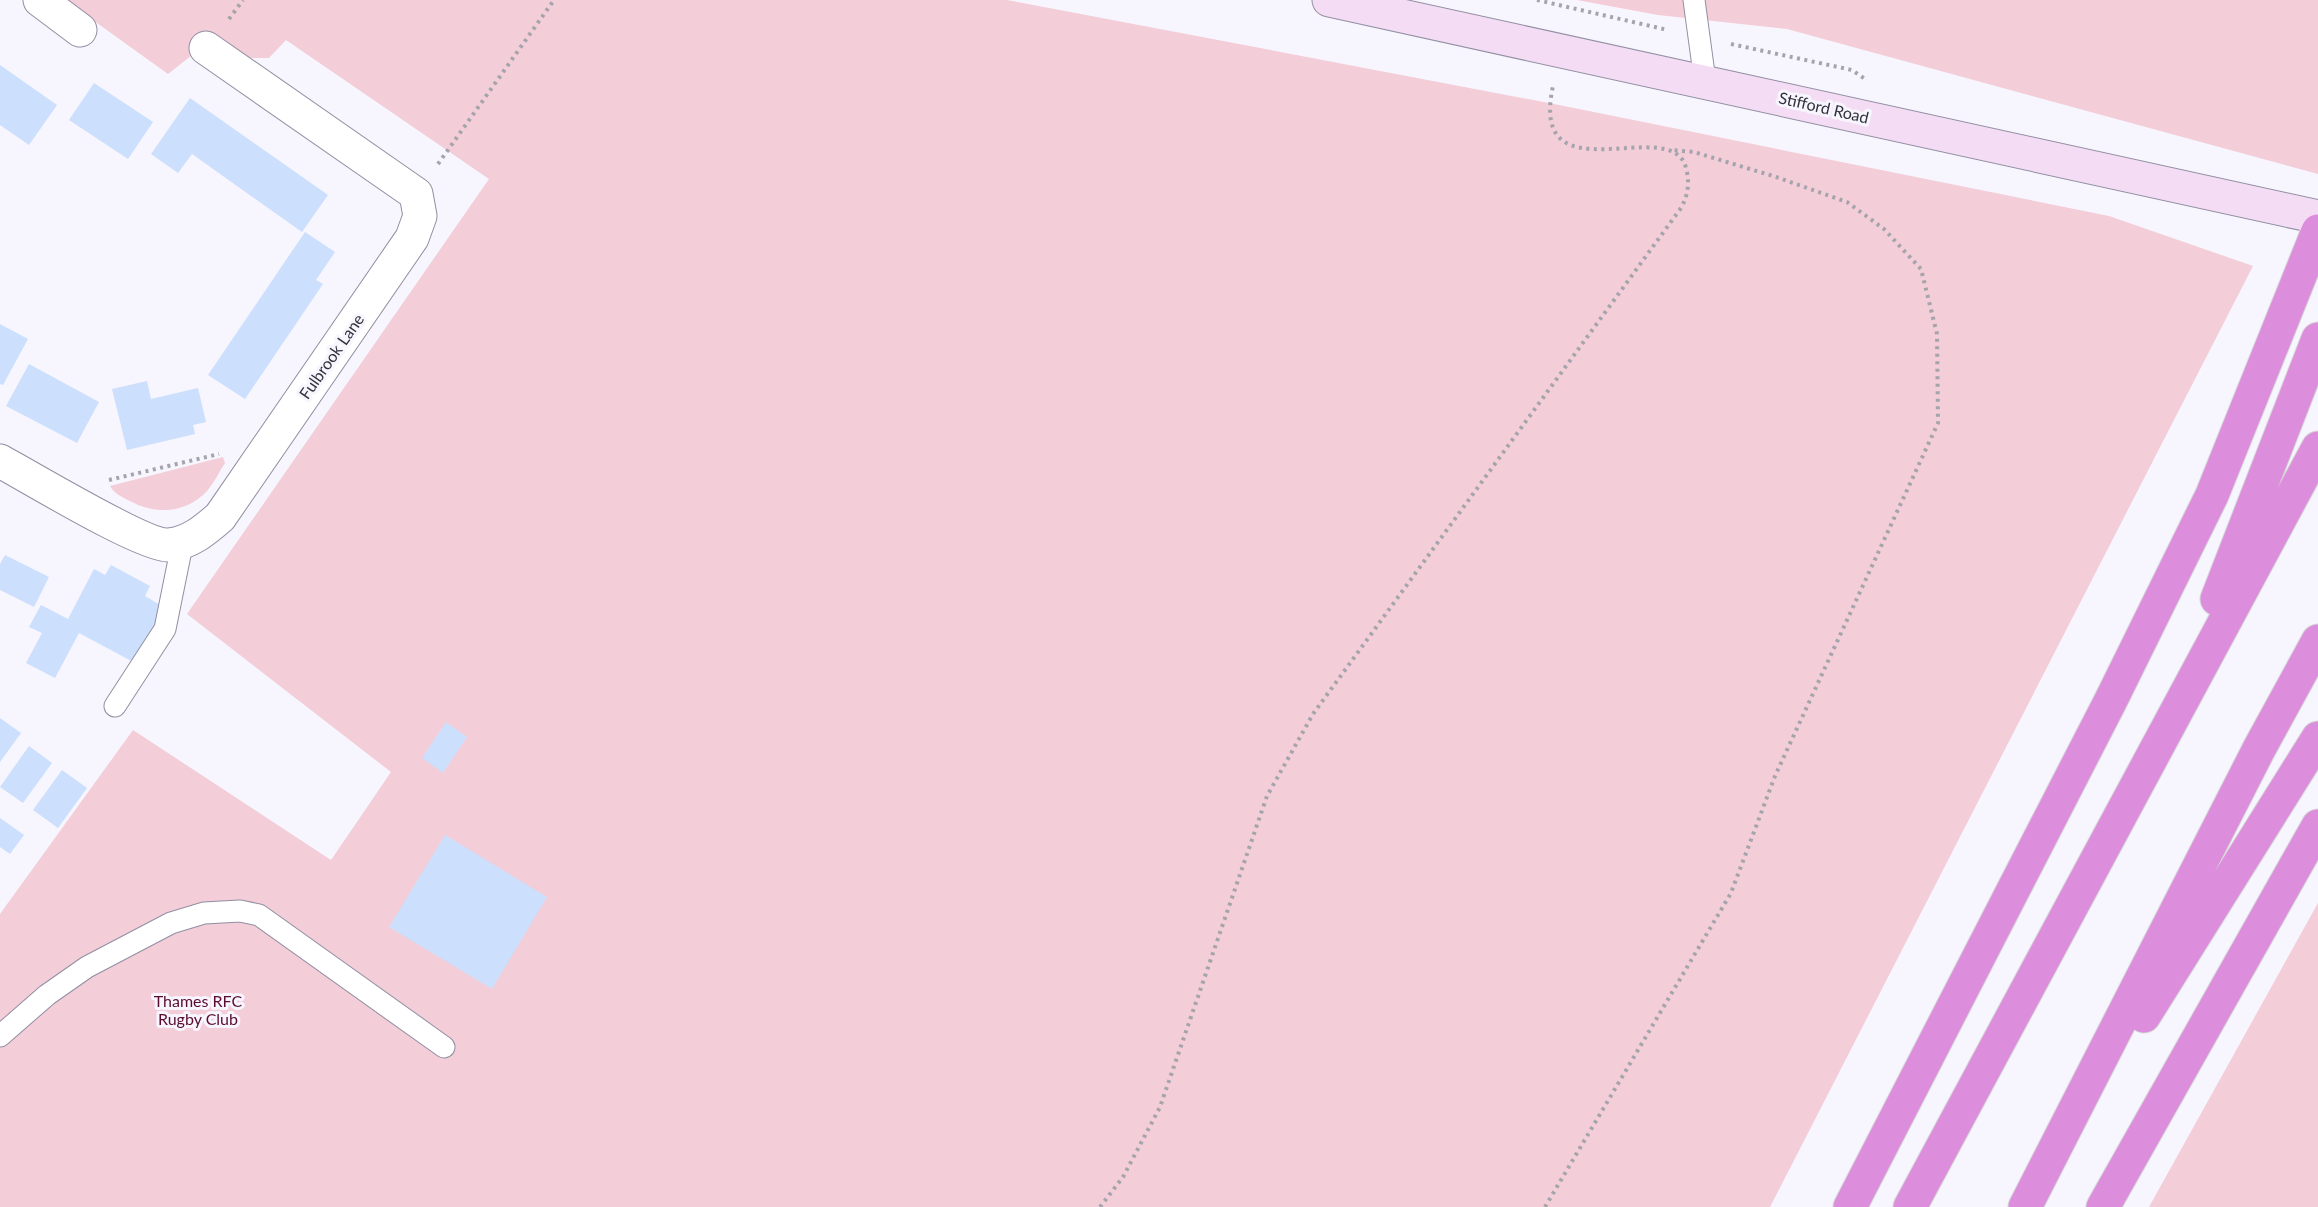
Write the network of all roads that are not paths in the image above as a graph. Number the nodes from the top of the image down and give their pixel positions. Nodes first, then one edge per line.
1 (40, 0) edge
2 (1329, 0) edge
3 (1694, 0) edge
4 (80, 30) dead end
5 (206, 48) dead end
6 (1705, 81) junction
7 (2318, 217) edge
8 (2318, 231) edge
9 (2318, 339) edge
10 (2318, 448) edge
11 (0, 461) edge
12 (183, 540) junction
13 (2318, 641) edge
14 (115, 706) dead end
15 (2318, 738) edge
16 (2162, 741) junction
17 (2318, 826) edge
18 (0, 1036) edge
19 (444, 1047) dead end
20 (2027, 1203) edge
21 (1850, 1207) edge
22 (1910, 1207) edge
23 (2103, 1207) edge

1 - 4 street
2 - 6 main road, Stifford Road
3 - 6 lane
5 - 12 street, Fulbrook Lane
6 - 7 main road, Stifford Road
8 - 21 highway
9 - 16 highway
10 - 16 highway
11 - 12 street, Fulbrook Lane
12 - 14 lane
13 - 20 highway
15 - 20 highway
16 - 22 highway
17 - 23 highway
18 - 19 lane

